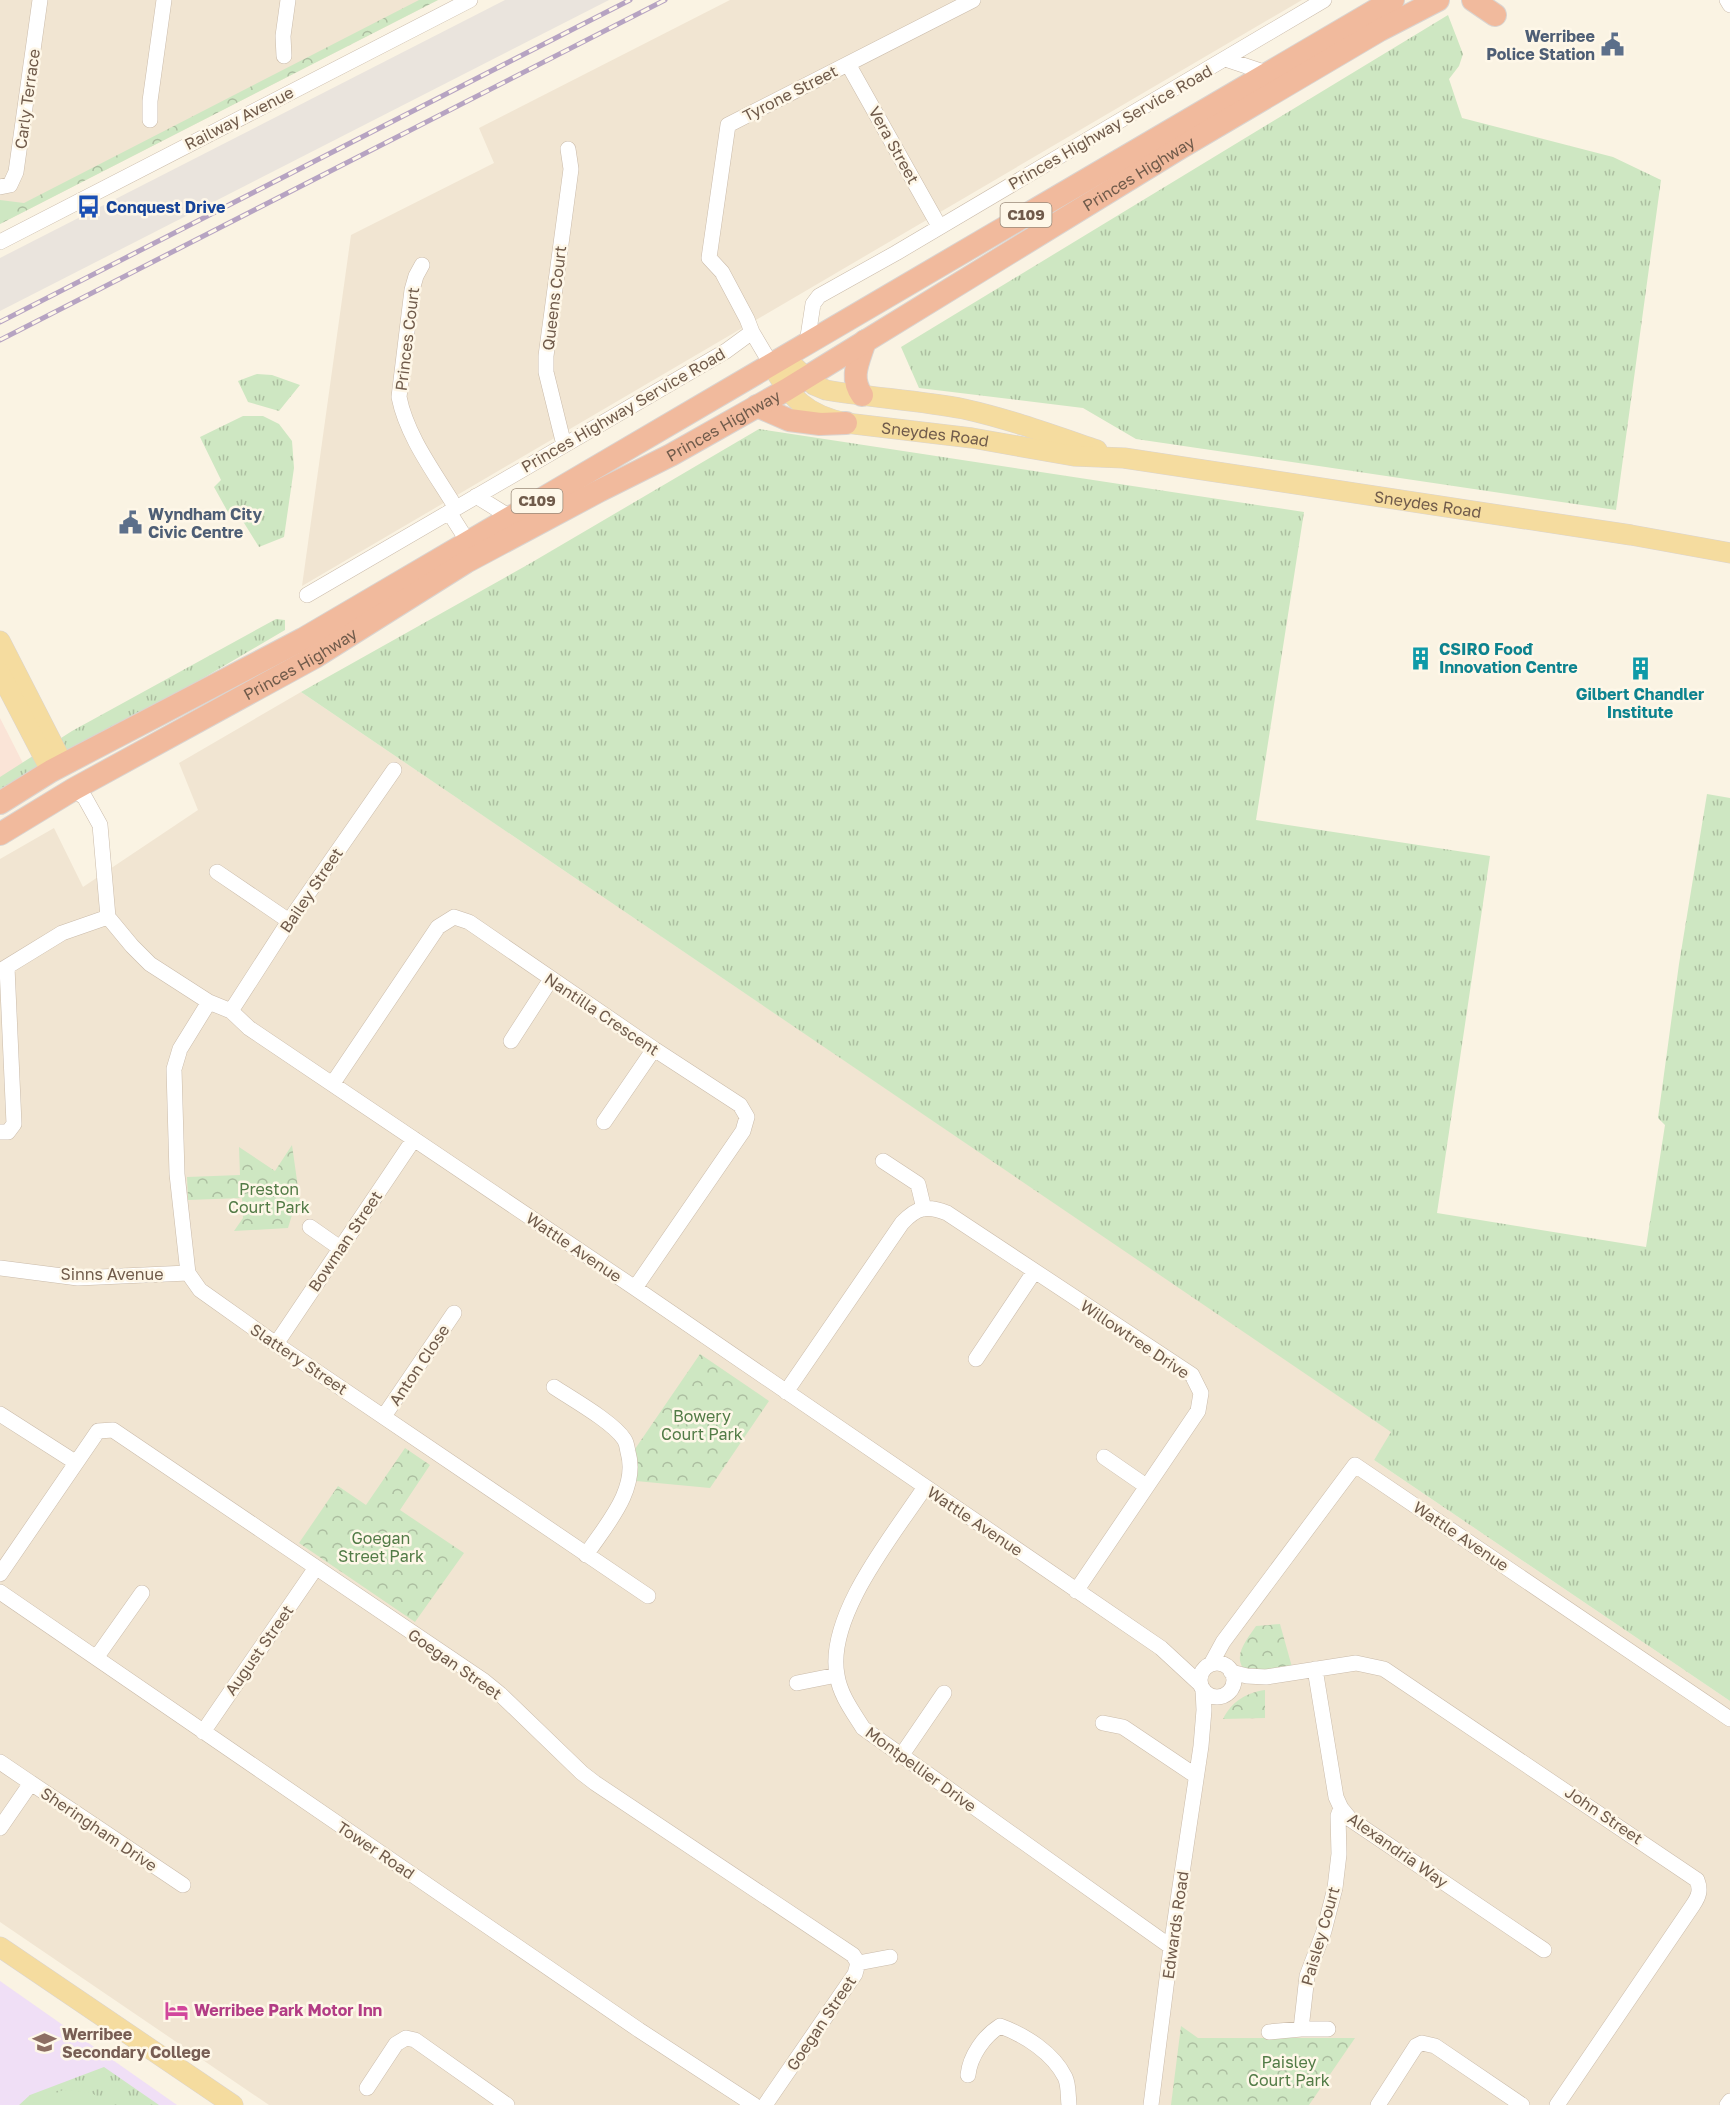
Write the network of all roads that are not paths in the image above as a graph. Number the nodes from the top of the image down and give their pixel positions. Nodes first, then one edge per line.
1 (40, 0) edge
2 (164, 0) edge
3 (288, 0) edge
4 (470, 0) edge
5 (973, 0) edge
6 (1324, 0) edge
7 (1393, 0) edge
8 (1438, 0) edge
9 (1727, 0) edge
10 (1730, 5) edge
11 (284, 56) dead end
12 (1225, 59) junction
13 (848, 64) junction
14 (1267, 73) junction
15 (150, 120) dead end
16 (568, 149) dead end
17 (0, 188) edge
18 (939, 226) junction
19 (3, 239) edge
20 (422, 265) dead end
21 (749, 325) junction
22 (865, 341) junction
23 (807, 343) junction
24 (777, 361) junction
25 (806, 378) junction
26 (786, 390) junction
27 (862, 395) junction
28 (757, 406) junction
29 (846, 423) junction
30 (564, 445) junction
31 (1124, 458) junction
32 (476, 496) junction
33 (453, 510) junction
34 (510, 517) junction
35 (468, 542) junction
36 (498, 545) junction
37 (1730, 553) edge
38 (307, 595) dead end
39 (0, 641) edge
40 (309, 648) junction
41 (0, 673) edge
42 (57, 767) junction
43 (394, 770) dead end
44 (74, 789) junction
45 (0, 803) edge
46 (0, 834) edge
47 (217, 872) dead end
48 (108, 916) junction
49 (289, 921) junction
50 (3, 969) edge
51 (551, 979) junction
52 (208, 1002) junction
53 (231, 1011) junction
54 (511, 1041) dead end
55 (654, 1049) junction
56 (333, 1083) junction
57 (604, 1122) dead end
58 (0, 1132) edge
59 (414, 1139) junction
60 (883, 1161) dead end
61 (924, 1209) junction
62 (310, 1227) dead end
63 (340, 1248) junction
64 (0, 1268) edge
65 (1034, 1272) junction
66 (188, 1274) junction
67 (635, 1288) junction
68 (454, 1314) dead end
69 (276, 1344) junction
70 (976, 1359) dead end
71 (554, 1387) dead end
72 (786, 1392) junction
73 (0, 1414) edge
74 (384, 1416) junction
75 (1104, 1457) dead end
76 (75, 1462) junction
77 (1146, 1486) junction
78 (925, 1487) junction
79 (586, 1555) junction
80 (315, 1569) junction
81 (0, 1574) edge
82 (1076, 1591) junction
83 (0, 1592) edge
84 (142, 1593) dead end
85 (648, 1596) dead end
86 (1238, 1624) junction
87 (1161, 1648) junction
88 (96, 1658) junction
89 (1209, 1665) junction
90 (1315, 1669) junction
91 (1230, 1671) junction
92 (837, 1675) junction
93 (1266, 1677) junction
94 (797, 1683) dead end
95 (1202, 1686) junction
96 (1228, 1692) junction
97 (944, 1693) dead end
98 (1730, 1719) edge
99 (1102, 1723) dead end
100 (203, 1732) junction
101 (1200, 1746) junction
102 (901, 1756) junction
103 (0, 1762) edge
104 (1196, 1776) junction
105 (31, 1783) junction
106 (1341, 1808) junction
107 (0, 1828) edge
108 (183, 1885) dead end
109 (0, 1947) edge
110 (1171, 1947) junction
111 (1544, 1950) dead end
112 (890, 1957) dead end
113 (858, 1963) junction
114 (1300, 2029) junction
115 (1329, 2029) dead end
116 (1269, 2032) dead end
117 (968, 2075) dead end
118 (367, 2088) dead end
119 (1730, 2101) edge
120 (233, 2105) edge
121 (507, 2105) edge
122 (754, 2105) edge
123 (765, 2105) edge
124 (1069, 2105) edge
125 (1151, 2105) edge
126 (1378, 2105) edge
127 (1522, 2105) edge
128 (1557, 2105) edge
129 (1727, 2105) edge

1 - 17 street, Carly Terrace
2 - 15 street
3 - 11 street
4 - 19 street, Railway Avenue
5 - 13 street, Tyrone Street
6 - 12 street, Princes Highway Service Road
7 - 14 highway, Princes Highway / C109
8 - 22 highway, Princes Highway / C109
9 - 10 street
12 - 14 street, Princes Highway Service Road
12 - 18 street, Princes Highway Service Road
13 - 18 street, Vera Street
13 - 21 street, Tyrone Street
14 - 23 highway, Princes Highway / C109
16 - 30 street, Queens Court
18 - 23 street, Princes Highway Service Road
20 - 33 street, Princes Court
21 - 24 street, Tyrone Street
21 - 30 street, Princes Highway Service Road
22 - 25 highway, Princes Highway / C109
22 - 27 highway
23 - 24 highway, Princes Highway / C109
24 - 25 main road, Sneydes Road
24 - 26 main road, Sneydes Road
24 - 34 highway, Princes Highway / C109
25 - 26 highway, Princes Highway / C109
25 - 27 main road, Sneydes Road
26 - 28 highway, Princes Highway / C109
26 - 29 main road, Sneydes Road
27 - 31 main road, Sneydes Road
28 - 29 highway
28 - 36 highway, Princes Highway / C109
29 - 31 main road, Sneydes Road
30 - 32 street, Princes Highway Service Road
31 - 37 main road, Sneydes Road
32 - 33 street, Princes Highway Service Road
32 - 34 street
33 - 35 street
33 - 38 street, Princes Highway Service Road
34 - 35 highway, Princes Highway / C109
35 - 36 highway
35 - 40 highway, Princes Highway / C109
36 - 40 highway, Princes Highway / C109
39 - 42 main road
40 - 42 highway, Princes Highway / C109
40 - 44 highway, Princes Highway / C109
41 - 42 main road
42 - 44 highway
42 - 45 highway, Princes Highway / C109
43 - 49 street, Bailey Street
44 - 46 highway, Princes Highway / C109
44 - 48 street
47 - 49 street
48 - 50 street
48 - 52 street, Wattle Avenue
49 - 53 street, Bailey Street
50 - 58 street
51 - 54 street
51 - 55 street, Nantilla Crescent
51 - 56 street, Nantilla Crescent
52 - 53 street, Wattle Avenue
52 - 66 street
53 - 56 street, Wattle Avenue
55 - 57 street
55 - 67 street, Nantilla Crescent
56 - 59 street, Wattle Avenue
59 - 63 street, Bowman Street
59 - 67 street, Wattle Avenue
60 - 61 street
61 - 65 street, Willowtree Drive
61 - 72 street
62 - 63 street
63 - 69 street, Bowman Street
64 - 66 street, Sinns Avenue
65 - 70 street
65 - 77 street, Willowtree Drive
66 - 69 street, Slattery Street
67 - 72 street, Wattle Avenue
68 - 74 street, Anton Close
69 - 74 street, Slattery Street
71 - 79 street
72 - 78 street, Wattle Avenue
73 - 76 street
74 - 79 street, Slattery Street
75 - 77 street
76 - 80 street, Goegan Street
76 - 81 street, Goegan Street
77 - 82 street, Willowtree Drive
78 - 82 street, Wattle Avenue
78 - 92 street, Montpellier Drive
79 - 85 street, Slattery Street
80 - 100 street, August Street
80 - 113 street, Goegan Street
82 - 87 street, Wattle Avenue
83 - 88 street, Tower Road
84 - 88 street
86 - 89 street, Wattle Avenue
86 - 91 street, Wattle Avenue
86 - 98 street, Wattle Avenue
87 - 89 street, Wattle Avenue
87 - 95 street, Wattle Avenue
88 - 100 street, Tower Road
89 - 91 street
89 - 95 street
90 - 93 street, John Street
90 - 106 street, Alexandria Way
90 - 128 street, John Street
91 - 93 street, John Street
91 - 96 street
92 - 94 street
92 - 102 street, Montpellier Drive
93 - 96 street, John Street
95 - 96 street
95 - 101 street, Edwards Road
96 - 101 street, Edwards Road
97 - 102 street
99 - 104 street
100 - 122 street, Tower Road
101 - 104 street, Edwards Road
102 - 110 street, Montpellier Drive
103 - 105 street
104 - 110 street, Edwards Road
105 - 107 street, Sheringham Drive
105 - 108 street, Sheringham Drive
106 - 111 street, Alexandria Way
106 - 114 street, Paisley Court
109 - 120 main road
110 - 125 street, Edwards Road
112 - 113 street
113 - 123 street, Goegan Street
114 - 115 street
114 - 116 street
117 - 124 street
118 - 121 street
119 - 129 street
126 - 127 street

